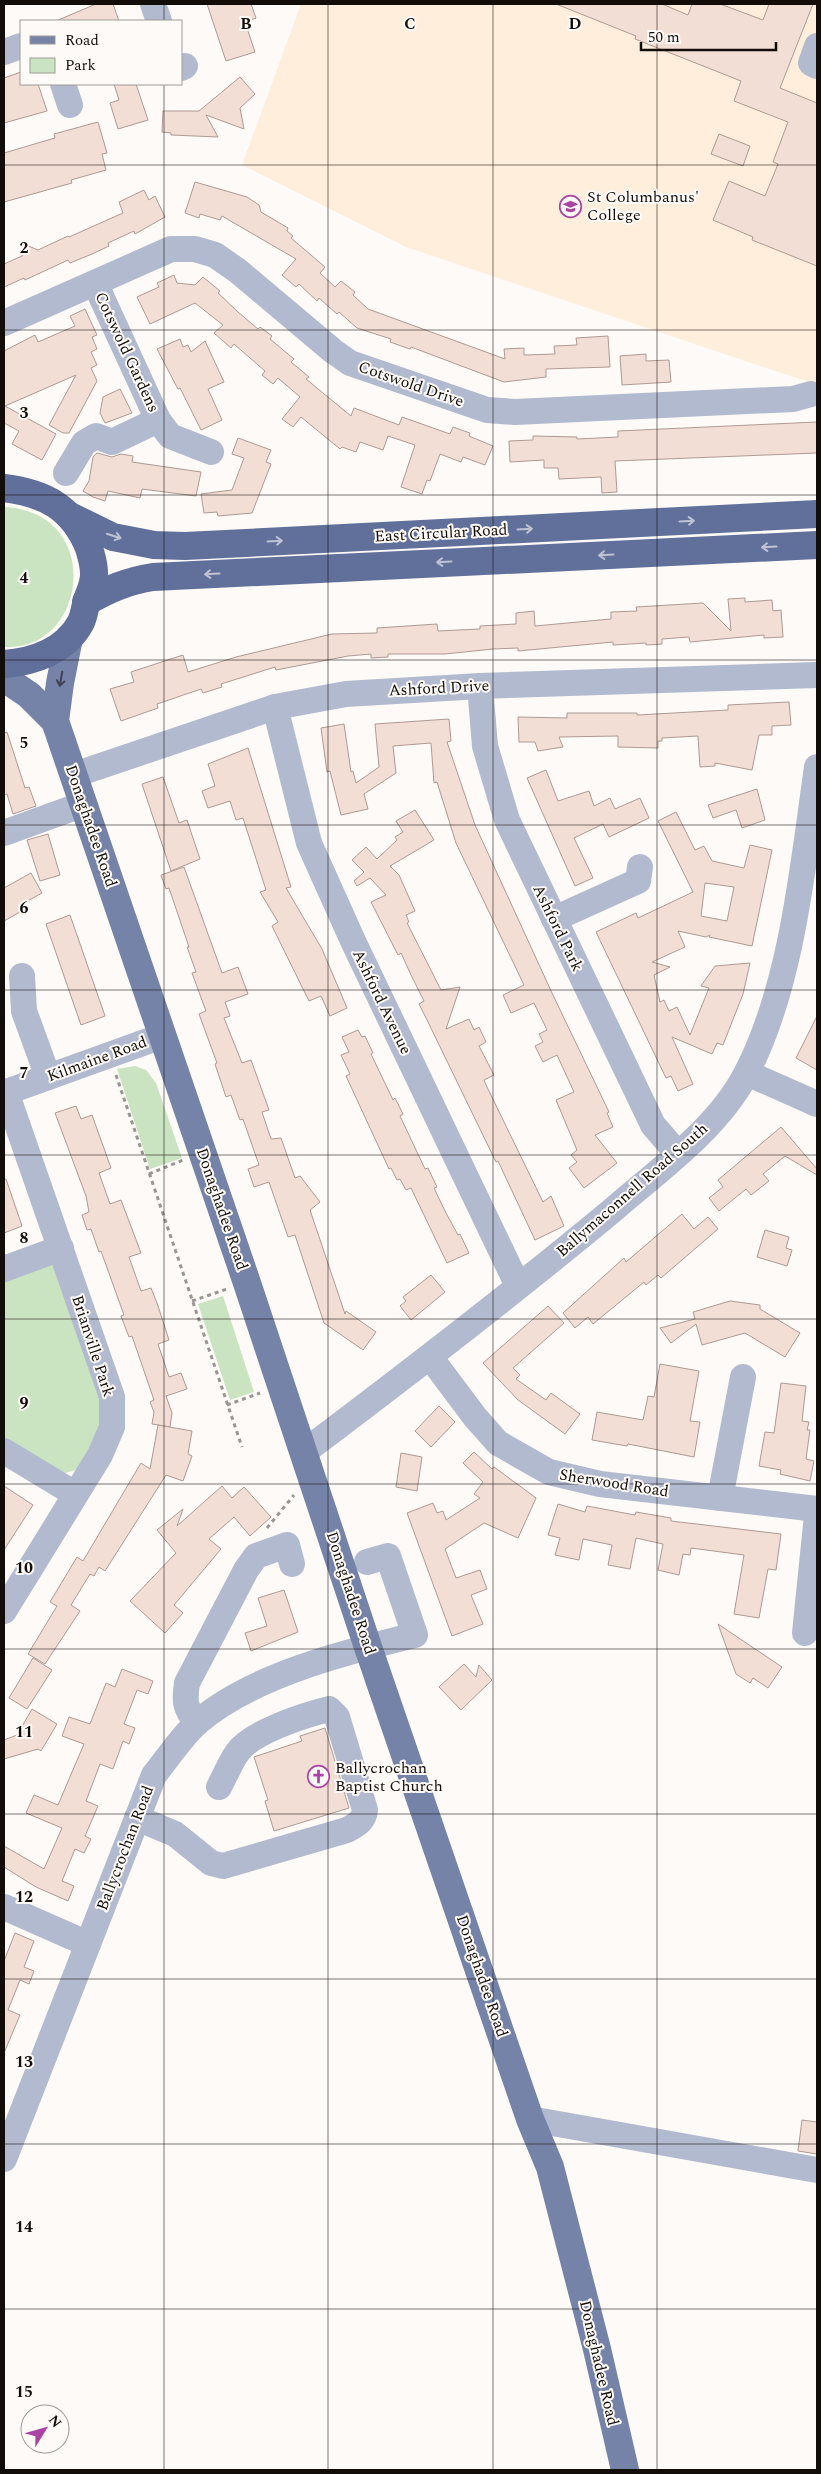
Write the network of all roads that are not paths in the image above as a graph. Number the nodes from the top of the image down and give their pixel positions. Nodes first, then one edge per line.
1 (153, 4) edge
2 (159, 20) edge
3 (20, 46) edge
4 (817, 46) edge
5 (4, 52) edge
6 (817, 66) edge
7 (95, 283) junction
8 (4, 323) edge
9 (811, 394) dead end
10 (158, 420) junction
11 (211, 452) dead end
12 (66, 473) dead end
13 (4, 474) edge
14 (15, 490) edge
15 (817, 514) edge
16 (70, 516) junction
17 (817, 545) edge
18 (86, 602) junction
19 (69, 638) junction
20 (4, 664) edge
21 (817, 675) edge
22 (4, 678) edge
23 (480, 686) junction
24 (275, 707) junction
25 (55, 721) junction
26 (817, 767) edge
27 (74, 775) junction
28 (84, 804) junction
29 (4, 833) edge
30 (640, 867) dead end
31 (554, 919) junction
32 (22, 976) dead end
33 (162, 1036) junction
34 (747, 1073) junction
35 (48, 1076) junction
36 (5, 1092) edge
37 (817, 1104) edge
38 (678, 1154) junction
39 (61, 1248) junction
40 (4, 1269) edge
41 (518, 1286) junction
42 (430, 1357) junction
43 (743, 1377) dead end
44 (4, 1451) edge
45 (304, 1452) junction
46 (75, 1494) junction
47 (720, 1498) junction
48 (817, 1509) edge
49 (817, 1515) edge
50 (368, 1562) dead end
51 (292, 1564) dead end
52 (4, 1611) edge
53 (805, 1633) dead end
54 (368, 1647) junction
55 (197, 1723) junction
56 (219, 1787) dead end
57 (135, 1824) junction
58 (4, 1907) edge
59 (88, 1944) junction
60 (530, 2119) junction
61 (4, 2159) edge
62 (817, 2170) edge
63 (624, 2470) edge

1 - 2 street
3 - 5 street
4 - 6 street
7 - 8 street, Cotswold Drive
7 - 9 street, Cotswold Drive
7 - 10 street, Cotswold Gardens
10 - 11 street, Cotswold Gardens
10 - 12 street, Cotswold Gardens
13 - 14 main road
14 - 16 highway
16 -> 15 highway, East Circular Road
16 - 18 highway
17 -> 18 highway, East Circular Road
18 - 19 highway
19 - 20 highway
19 -> 25 main road, Donaghadee Road
21 - 23 street, Ashford Drive
22 - 25 main road, Donaghadee Road
23 - 24 street, Ashford Drive
23 - 31 street, Ashford Park
24 - 27 street, Ashford Drive
24 - 41 street, Ashford Avenue
25 - 27 main road, Donaghadee Road
26 - 34 street, Ballymaconnell Road South
27 - 28 main road, Donaghadee Road
28 - 29 street
28 - 33 main road, Donaghadee Road
30 - 31 street
31 - 38 street, Ashford Park
32 - 35 street
33 - 35 street, Kilmaine Road
33 - 45 main road, Donaghadee Road
34 - 37 street
34 - 38 street, Ballymaconnell Road South
35 - 36 street, Kilmaine Road
36 - 39 street, Brianville Park
38 - 41 street, Ballymaconnell Road South
39 - 40 street
39 - 46 street, Brianville Park
41 - 42 street, Ballymaconnell Road South
42 - 45 street, Ballymaconnell Road South
42 - 47 street, Sherwood Road
43 - 47 street
44 - 46 street
45 - 54 main road, Donaghadee Road
46 - 52 street, Brianville Park
47 - 48 street, Sherwood Road
49 - 53 street
50 - 54 street, Ballycrochan Road
51 - 55 street
54 - 55 street, Ballycrochan Road
54 - 60 main road, Donaghadee Road
55 - 57 street, Ballycrochan Road
56 - 57 street
57 - 59 street, Ballycrochan Road
58 - 59 street
59 - 61 street, Ballycrochan Road
60 - 62 street
60 - 63 main road, Donaghadee Road

